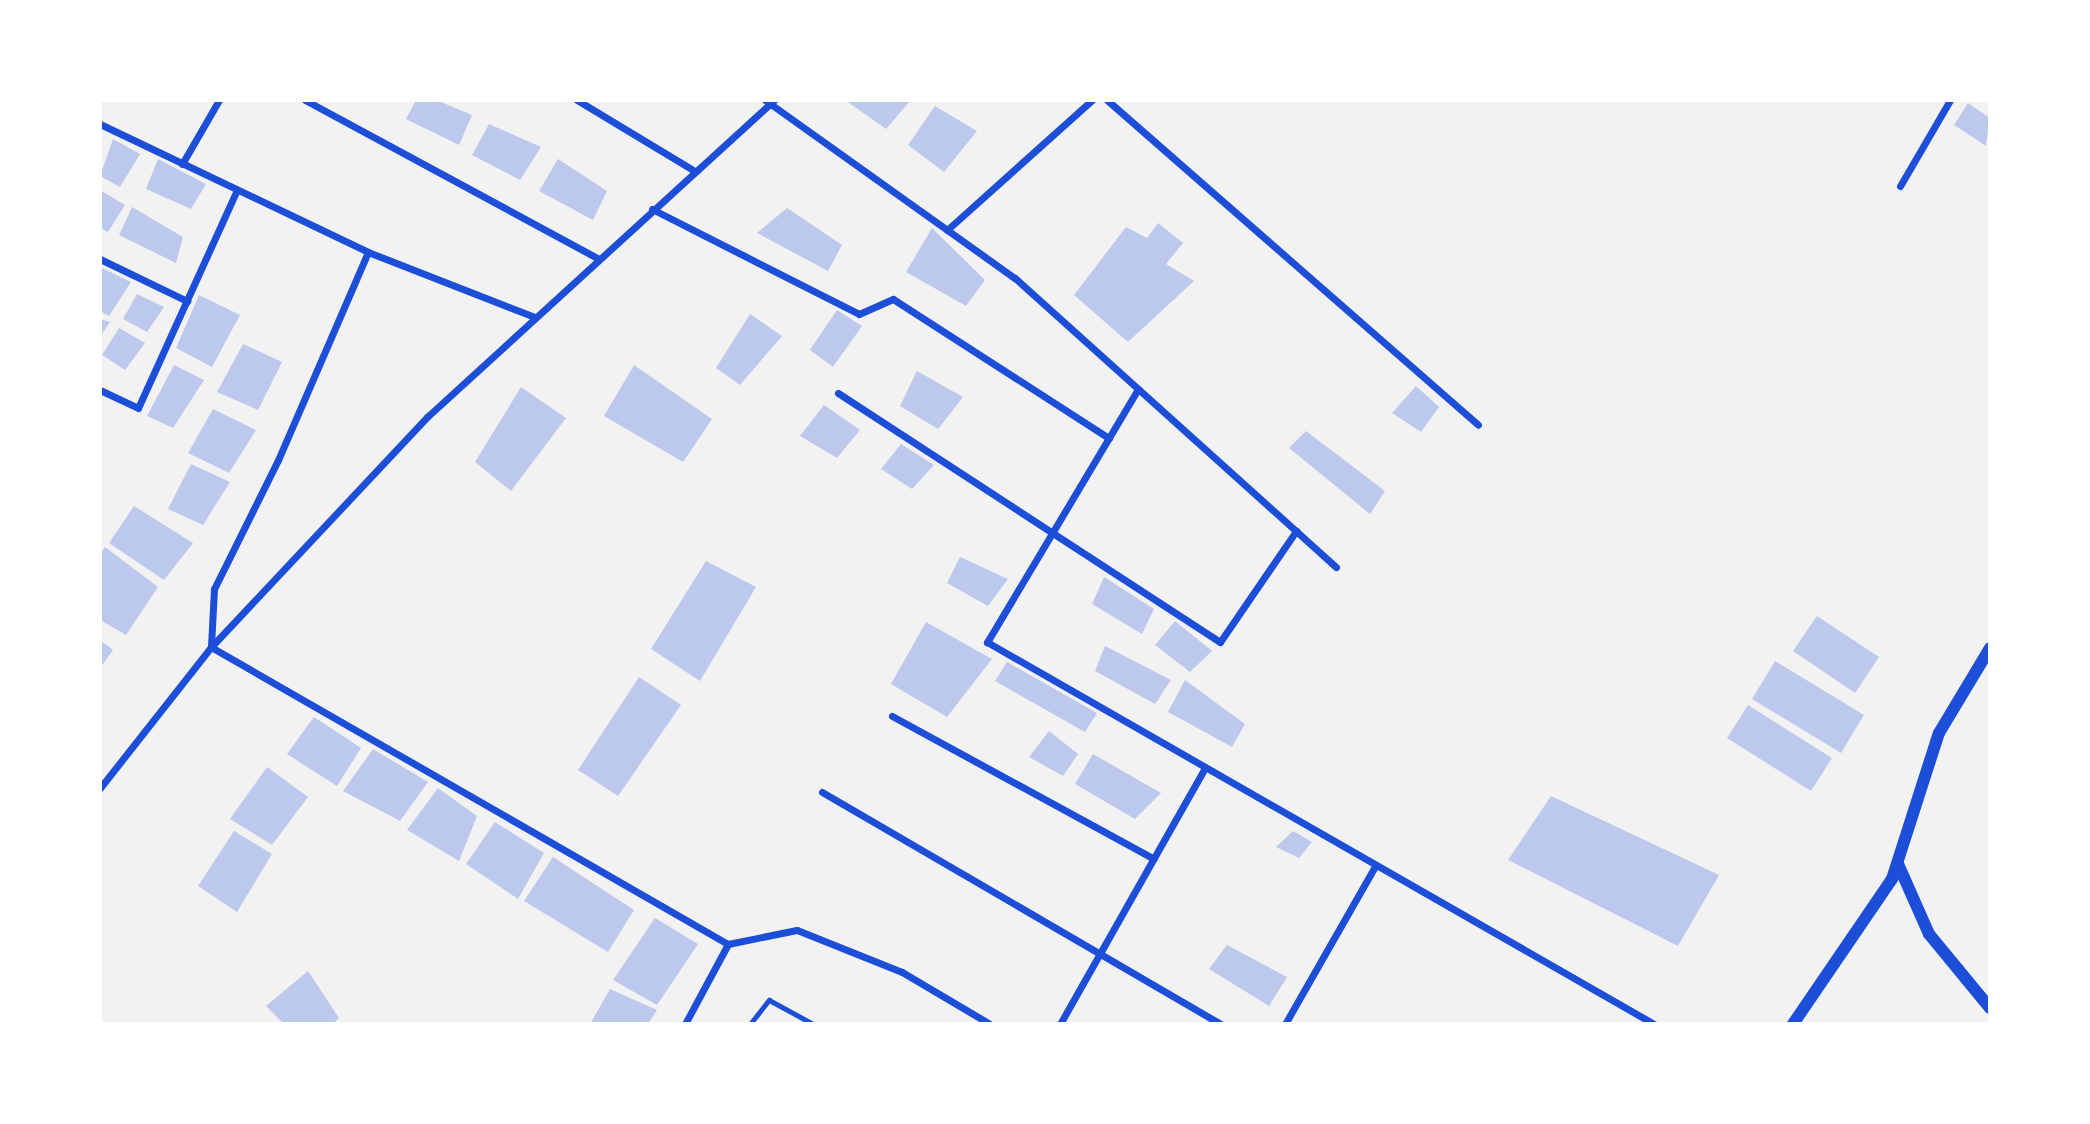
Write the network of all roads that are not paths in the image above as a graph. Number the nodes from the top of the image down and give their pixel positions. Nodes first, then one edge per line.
1 (219, 100) edge
2 (305, 100) edge
3 (577, 100) edge
4 (1092, 100) edge
5 (1107, 100) edge
6 (1950, 100) edge
7 (770, 101) edge
8 (100, 124) edge
9 (182, 164) junction
10 (693, 170) junction
11 (1900, 186) dead end
12 (237, 190) junction
13 (652, 209) junction
14 (947, 230) junction
15 (368, 252) junction
16 (599, 259) junction
17 (100, 260) edge
18 (187, 301) junction
19 (535, 317) junction
20 (1138, 389) junction
21 (100, 390) edge
22 (838, 393) dead end
23 (1478, 425) dead end
24 (1109, 438) junction
25 (1296, 531) junction
26 (1050, 533) junction
27 (1336, 567) dead end
28 (211, 647) junction
29 (1990, 648) edge
30 (892, 716) dead end
31 (1204, 769) junction
32 (100, 788) edge
33 (822, 792) dead end
34 (1154, 859) junction
35 (1898, 864) junction
36 (1375, 866) junction
37 (728, 944) junction
38 (1100, 954) junction
39 (1990, 1007) edge
40 (685, 1024) edge
41 (750, 1024) edge
42 (813, 1024) edge
43 (990, 1024) edge
44 (1060, 1024) edge
45 (1220, 1024) edge
46 (1285, 1024) edge
47 (1654, 1024) edge
48 (1793, 1024) edge

1 - 9 street
2 - 16 street
3 - 10 street
4 - 14 street
5 - 23 street
6 - 11 street
7 - 10 street
7 - 14 street
8 - 9 street
9 - 12 street
10 - 13 street
12 - 15 street
12 - 18 street
13 - 16 street
13 - 24 street
14 - 20 street
15 - 19 street
15 - 28 street
16 - 19 street
17 - 18 street
18 - 21 street
19 - 28 street
20 - 24 street
20 - 25 street
22 - 26 street
24 - 26 street
25 - 26 street
25 - 27 street
26 - 31 street
28 - 32 street
28 - 37 street
29 - 35 street
30 - 34 street
31 - 34 street
31 - 36 street
33 - 38 street
34 - 38 street
35 - 39 street
35 - 48 street
36 - 46 street
36 - 47 street
37 - 40 street
37 - 43 street
38 - 44 street
38 - 45 street
41 - 42 lane

